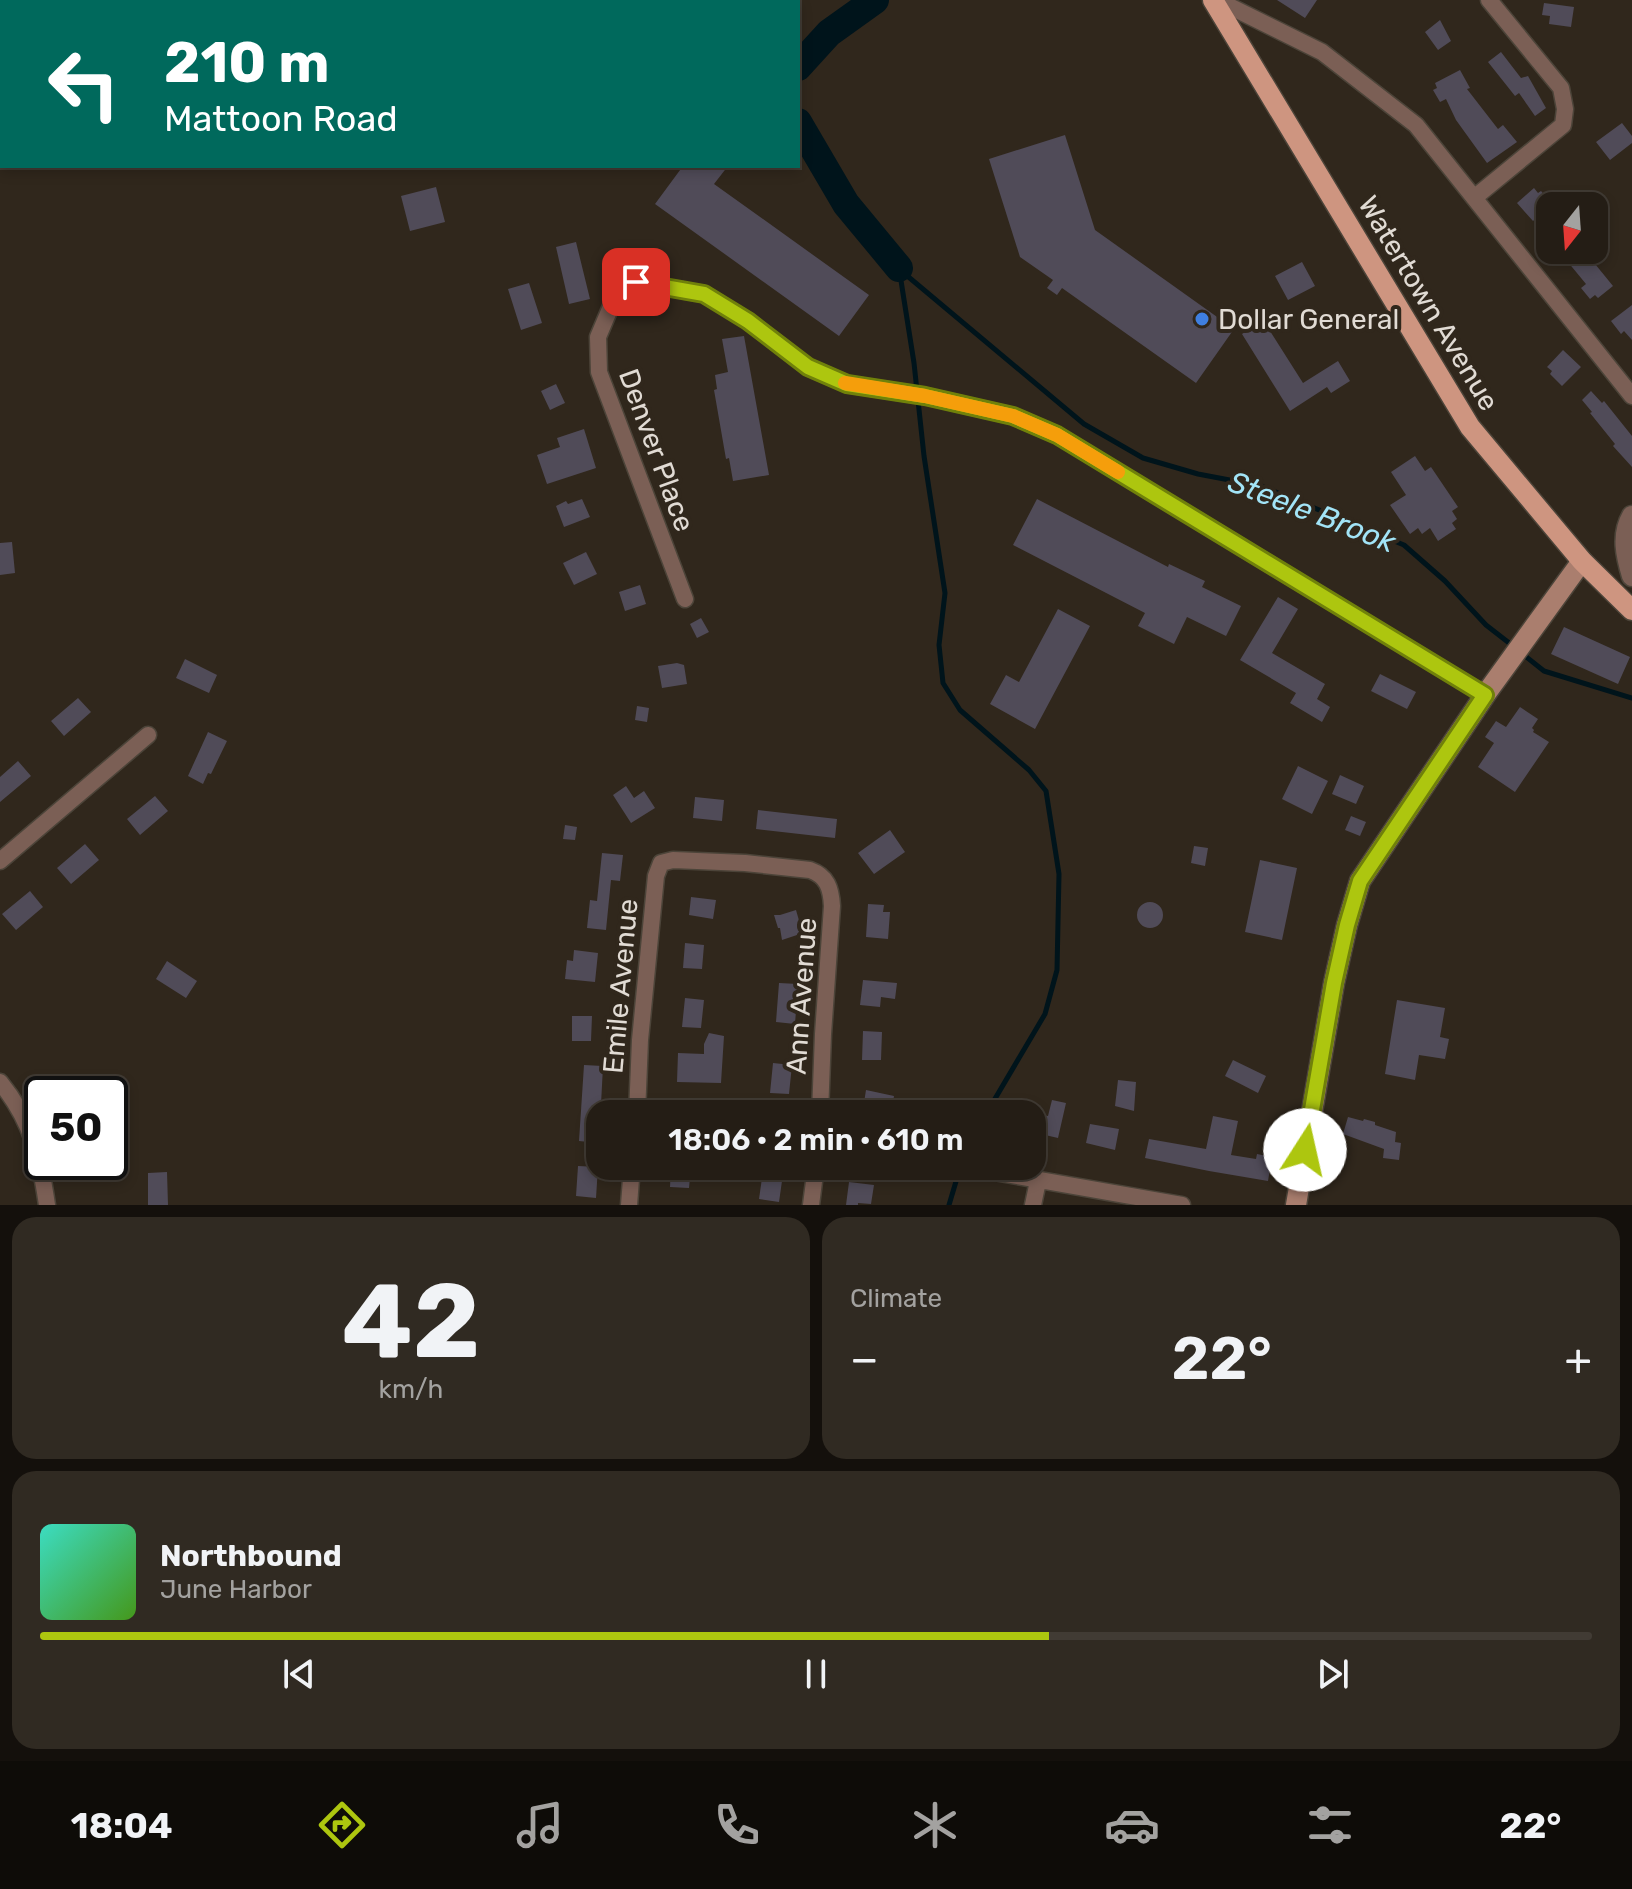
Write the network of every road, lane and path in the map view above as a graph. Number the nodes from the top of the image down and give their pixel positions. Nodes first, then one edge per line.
1 (1215, 0) edge
2 (1489, 0) edge
3 (1474, 198) junction
4 (1632, 396) edge
5 (1632, 516) edge
6 (1582, 561) junction
7 (1632, 576) edge
8 (685, 599) dead end
9 (1632, 610) edge
10 (1490, 686) junction
11 (148, 735) dead end
12 (0, 861) edge
13 (661, 863) joint
14 (0, 1082) edge
15 (638, 1100) edge
16 (821, 1100) edge
17 (631, 1180) edge
18 (814, 1180) edge
19 (1033, 1180) edge
20 (1038, 1181) junction
21 (47, 1205) edge
22 (629, 1205) edge
23 (811, 1205) edge
24 (1033, 1205) edge
25 (1182, 1205) edge
26 (1296, 1205) edge

1 - 3 street
1 - 6 main road, Watertown Avenue
2 - 3 street
3 - 4 street
5 - 7 street
6 - 9 main road, Watertown Avenue
6 - 10 main road
8 - 10 street, Denver Place
10 - 26 main road
11 - 12 street
13 - 15 street, Emile Avenue
13 - 16 street, Ann Avenue
14 - 21 street
17 - 22 street
18 - 23 street
19 - 20 street
20 - 24 street
20 - 25 street

